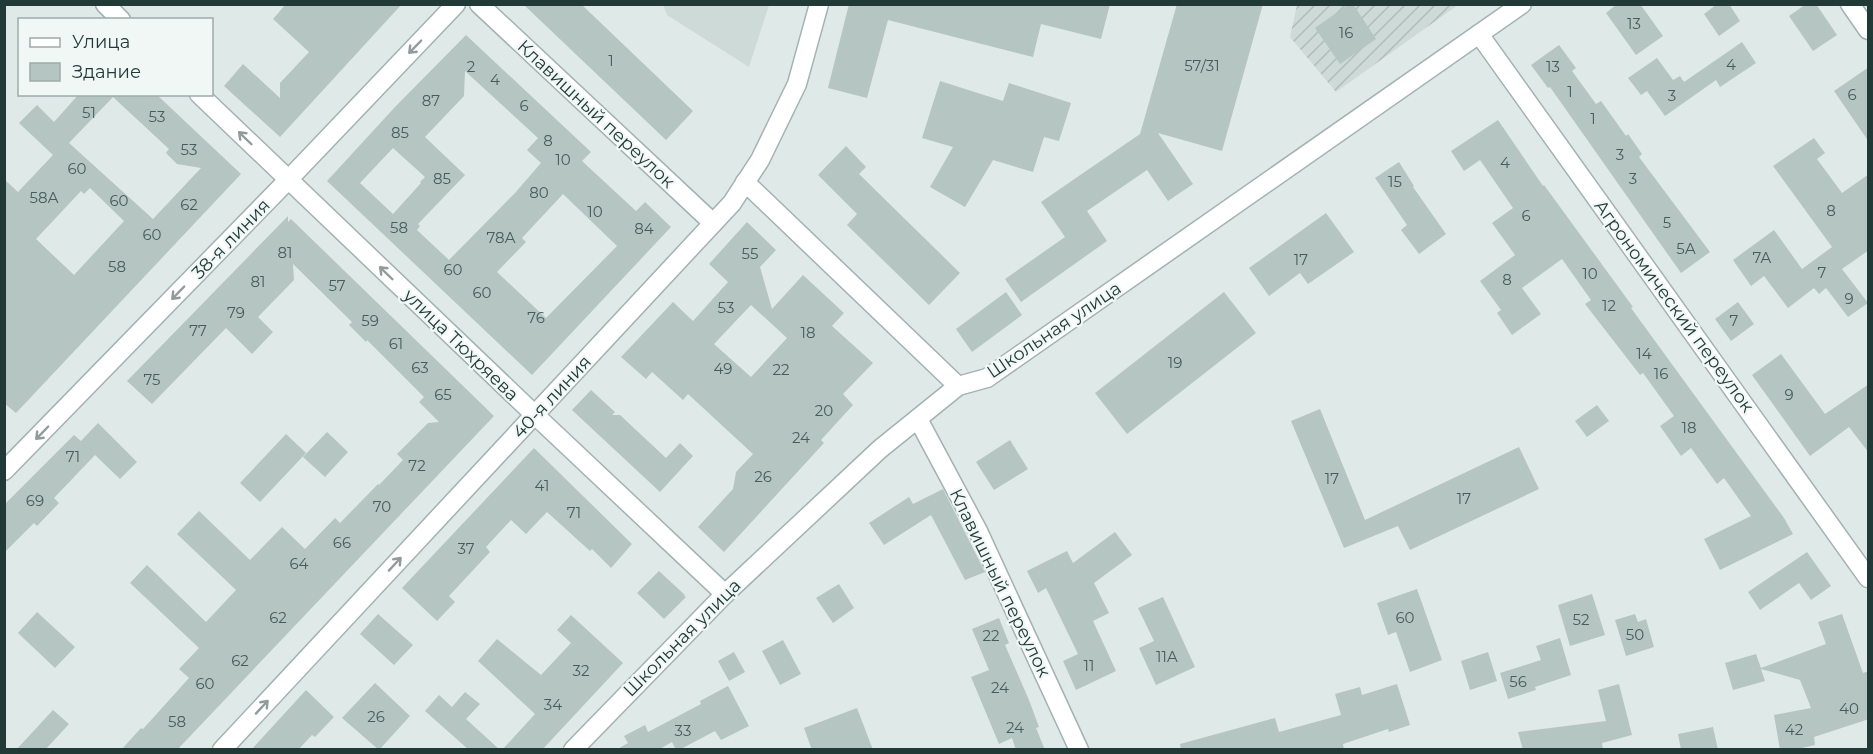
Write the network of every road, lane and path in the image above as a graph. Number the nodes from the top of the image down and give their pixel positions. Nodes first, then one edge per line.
1 (105, 4) edge
2 (456, 4) edge
3 (479, 4) edge
4 (819, 4) edge
5 (1522, 4) edge
6 (1851, 4) edge
7 (119, 18) edge
8 (1869, 30) edge
9 (1479, 34) junction
10 (201, 96) edge
11 (288, 180) junction
12 (745, 182) junction
13 (713, 223) junction
14 (958, 386) junction
15 (535, 415) junction
16 (918, 419) junction
17 (4, 471) edge
18 (1869, 578) edge
19 (725, 594) junction
20 (222, 750) edge
21 (573, 750) edge
22 (1079, 750) edge

1 - 7 street
2 -> 11 street, 38-я линия
3 - 13 street, Клавишный переулок
4 - 12 street, 40-я линия
5 - 9 street, Школьная улица
6 - 8 street
9 - 14 street, Школьная улица
9 - 18 street, Агрономический переулок
11 -> 10 street, улица Тюхряева
15 -> 11 street, улица Тюхряева
11 -> 17 street, 38-я линия
12 - 13 street, 40-я линия
12 - 14 street
13 - 15 street, 40-я линия
14 - 16 street, Школьная улица
15 - 19 street, улица Тюхряева
20 -> 15 street, 40-я линия
16 - 19 street, Школьная улица
16 - 22 street, Клавишный переулок
19 - 21 street, Школьная улица

